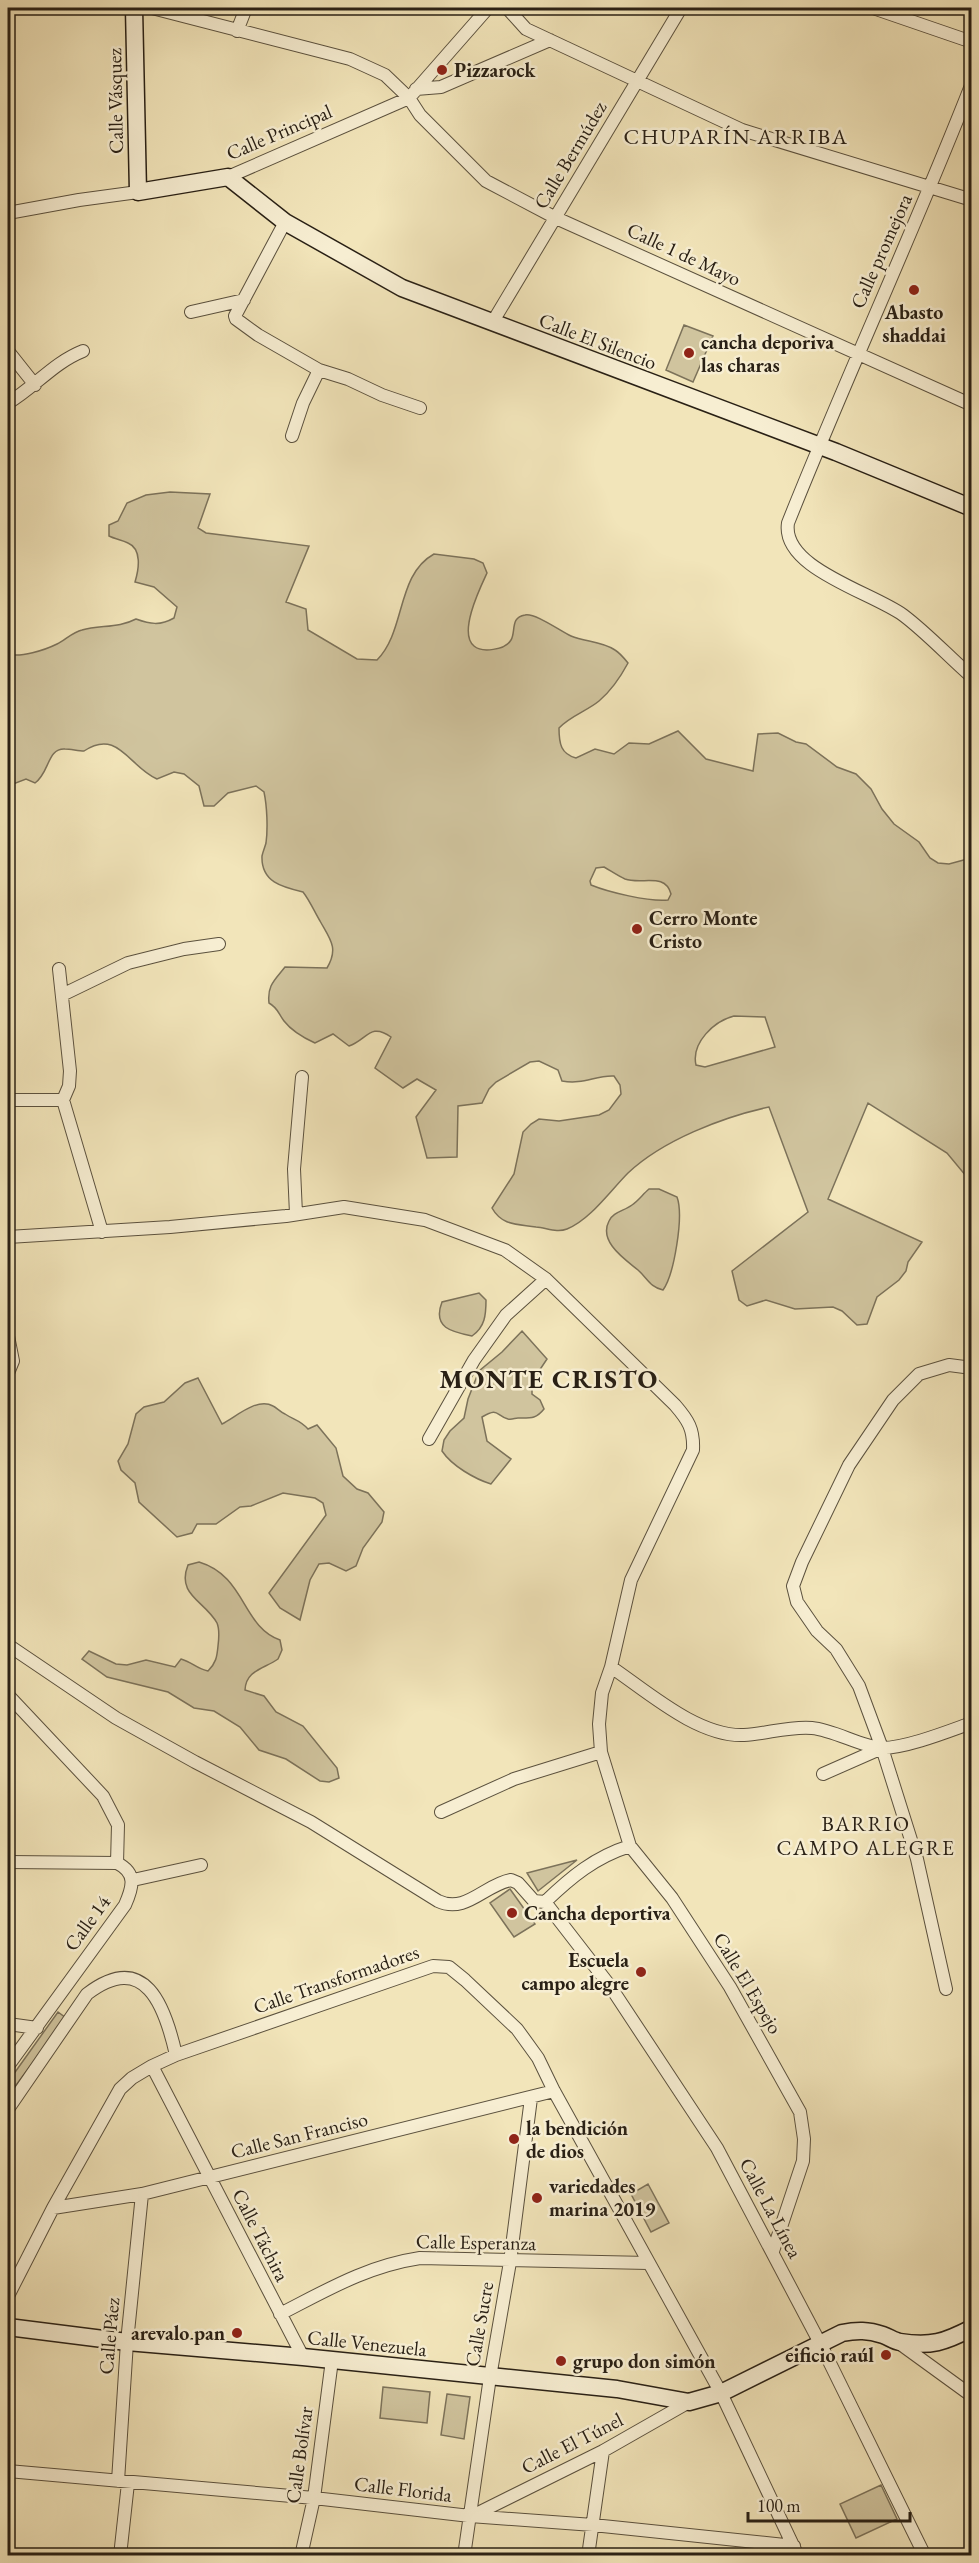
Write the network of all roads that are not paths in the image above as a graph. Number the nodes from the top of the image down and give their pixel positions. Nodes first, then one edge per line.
1 (134, 8) edge
2 (152, 8) edge
3 (246, 8) edge
4 (488, 8) edge
5 (507, 8) edge
6 (681, 8) edge
7 (873, 8) edge
8 (237, 31) junction
9 (550, 40) junction
10 (972, 42) edge
11 (637, 81) junction
12 (972, 83) edge
13 (412, 93) junction
14 (228, 177) junction
15 (930, 188) junction
16 (138, 192) junction
17 (972, 200) edge
18 (8, 213) edge
19 (556, 218) junction
20 (285, 222) junction
21 (244, 300) junction
22 (191, 312) dead end
23 (492, 323) junction
24 (8, 351) edge
25 (83, 351) dead end
26 (857, 355) junction
27 (319, 370) junction
28 (35, 385) junction
29 (8, 403) edge
30 (972, 405) edge
31 (420, 408) dead end
32 (292, 436) dead end
33 (818, 446) junction
34 (970, 504) edge
35 (972, 677) edge
36 (219, 944) dead end
37 (59, 969) dead end
38 (62, 995) junction
39 (302, 1077) dead end
40 (8, 1100) edge
41 (63, 1100) junction
42 (296, 1214) junction
43 (102, 1232) junction
44 (8, 1237) edge
45 (546, 1279) junction
46 (8, 1336) edge
47 (972, 1368) edge
48 (8, 1373) edge
49 (429, 1439) dead end
50 (8, 1645) edge
51 (611, 1667) junction
52 (8, 1695) edge
53 (972, 1721) edge
54 (882, 1748) junction
55 (601, 1752) junction
56 (823, 1774) dead end
57 (441, 1812) dead end
58 (630, 1846) junction
59 (8, 1862) edge
60 (117, 1863) junction
61 (201, 1865) dead end
62 (133, 1880) junction
63 (545, 1902) junction
64 (946, 1989) dead end
65 (8, 2024) edge
66 (37, 2028) junction
67 (176, 2055) junction
68 (8, 2066) edge
69 (152, 2066) junction
70 (554, 2091) junction
71 (531, 2098) junction
72 (8, 2109) edge
73 (210, 2177) junction
74 (142, 2194) junction
75 (53, 2208) junction
76 (773, 2252) junction
77 (510, 2262) junction
78 (648, 2263) junction
79 (8, 2296) edge
80 (280, 2314) junction
81 (8, 2327) edge
82 (972, 2328) edge
83 (127, 2342) junction
84 (898, 2342) junction
85 (821, 2344) junction
86 (303, 2357) junction
87 (332, 2360) junction
88 (490, 2377) junction
89 (721, 2393) junction
90 (972, 2396) edge
91 (689, 2402) junction
92 (603, 2451) junction
93 (8, 2471) edge
94 (123, 2482) junction
95 (314, 2498) junction
96 (470, 2516) junction
97 (593, 2525) junction
98 (796, 2551) edge
99 (120, 2556) edge
100 (301, 2556) edge
101 (464, 2556) edge
102 (588, 2556) edge
103 (925, 2556) edge

1 - 16 street, Calle Vásquez
2 - 8 street, Calle 1 de Mayo
3 - 8 street
4 - 13 street, Calle Principal
5 - 9 street
6 - 11 street, Calle Bermúdez
7 - 10 street
8 - 13 street, Calle 1 de Mayo
9 - 11 street
9 - 13 street
11 - 15 street
11 - 19 street, Calle Bermúdez
12 - 15 street, Calle promejora
13 - 14 street, Calle Principal
13 - 19 street, Calle 1 de Mayo
14 - 16 street, Calle Principal
14 - 20 street, Calle El Silencio
15 - 17 street
15 - 26 street, Calle promejora
16 - 18 street, Calle Principal
19 - 23 street, Calle Bermúdez
19 - 26 street, Calle 1 de Mayo
20 - 21 street
20 - 23 street, Calle El Silencio
21 - 22 street
21 - 27 street
23 - 33 street, Calle El Silencio
24 - 28 street
25 - 28 street
26 - 30 street, Calle 1 de Mayo
26 - 33 street, Calle promejora
27 - 31 street
27 - 32 street
28 - 29 street
33 - 34 street, Calle El Silencio
33 - 35 street, Calle promejora
36 - 38 street
37 - 38 street
38 - 41 street
39 - 42 street
40 - 41 street
41 - 43 street
42 - 43 street
42 - 45 street
43 - 44 street
45 - 49 street
45 - 51 street
46 - 48 street
47 - 54 street
50 - 63 street, Calle La Línea
51 - 54 street
51 - 55 street
52 - 60 street
53 - 54 street
54 - 56 street
54 - 64 street
55 - 57 street
55 - 58 street
58 - 63 street
58 - 76 street, Calle El Espejo
59 - 60 street, Calle 14
60 - 62 street
61 - 62 street
62 - 66 street, Calle 14
63 - 76 street, Calle La Línea
65 - 66 street
66 - 68 street, Calle 14
67 - 69 street, Calle Transformadores
67 - 70 street, Calle Transformadores
67 - 72 street
69 - 73 street, Calle Táchira
69 - 75 street, Calle Transformadores
70 - 71 street, Calle San Franciso
70 - 78 street, Calle Transformadores
71 - 73 street, Calle San Franciso
71 - 77 street, Calle Sucre
73 - 74 street, Calle San Franciso
73 - 80 street, Calle Táchira
74 - 75 street, Calle San Franciso
74 - 83 street, Calle Páez
75 - 79 street, Calle Transformadores
76 - 85 street, Calle La Línea
77 - 78 street, Calle Esperanza
77 - 80 street, Calle Esperanza
77 - 88 street, Calle Sucre
78 - 89 street, Calle Transformadores
80 - 86 street, Calle Táchira
81 - 83 street, Calle Venezuela
82 - 84 street, Calle Venezuela
83 - 86 street, Calle Venezuela
83 - 94 street, Calle Páez
84 - 85 street, Calle Venezuela
84 - 90 street
85 - 89 street, Calle Venezuela
85 - 103 street, Calle La Línea
86 - 87 street, Calle Venezuela
87 - 88 street, Calle Venezuela
87 - 95 street, Calle Bolívar
88 - 91 street, Calle Venezuela
88 - 96 street, Calle Sucre
89 - 91 street, Calle Venezuela
89 - 98 street
91 - 92 street, Calle El Túnel
92 - 96 street, Calle El Túnel
92 - 97 street
93 - 94 street, Calle Florida
94 - 95 street, Calle Florida
94 - 99 street, Calle Páez
95 - 96 street, Calle Florida
95 - 100 street, Calle Bolívar
96 - 97 street, Calle Florida
96 - 101 street, Calle Sucre
97 - 98 street, Calle Florida
97 - 102 street

